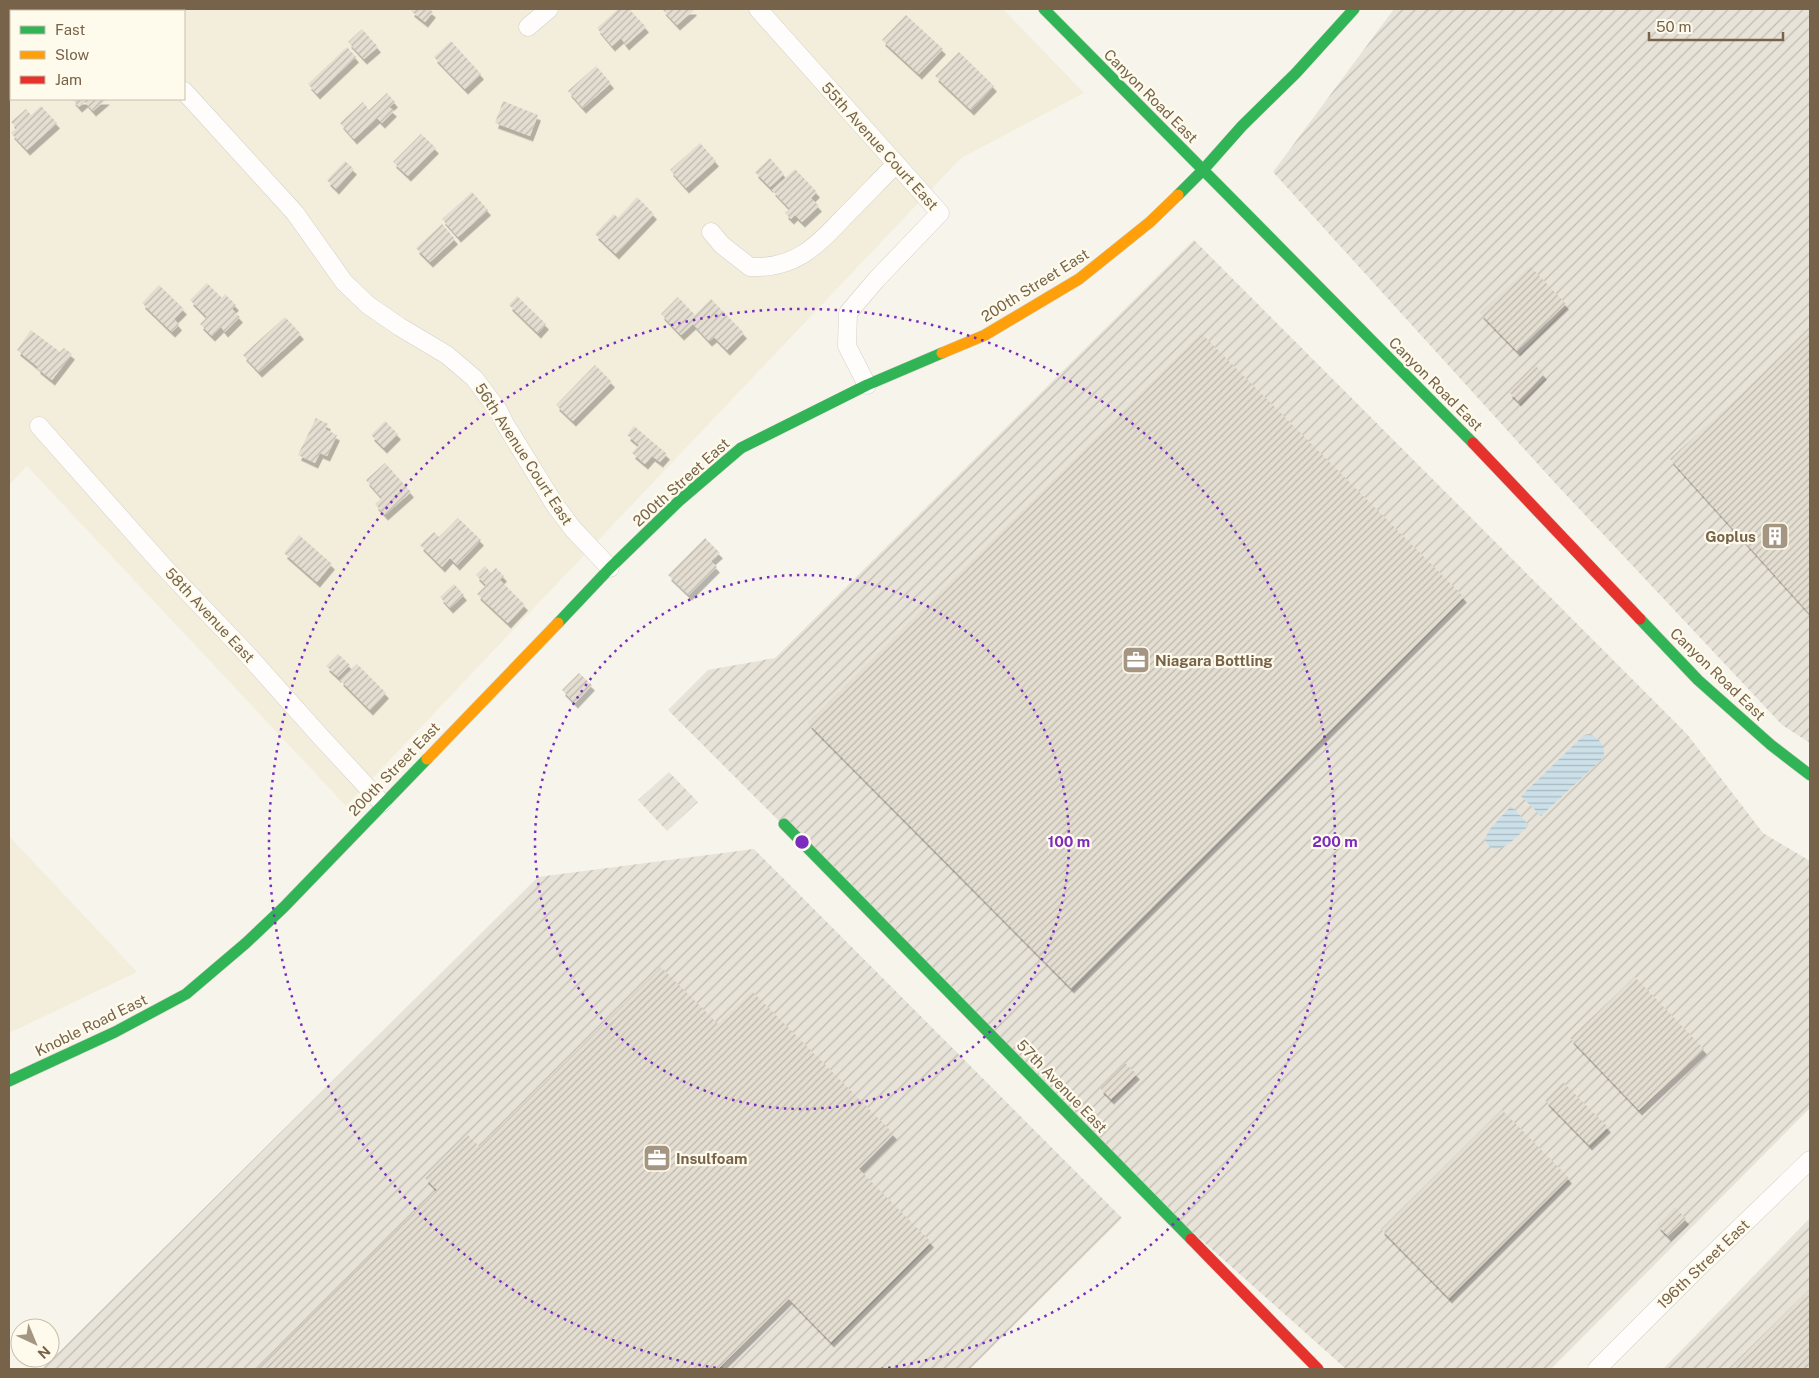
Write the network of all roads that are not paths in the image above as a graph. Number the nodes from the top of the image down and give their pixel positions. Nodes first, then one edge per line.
1 (548, 9) edge
2 (758, 9) edge
3 (1044, 9) edge
4 (1354, 9) edge
5 (528, 27) dead end
6 (185, 92) edge
7 (895, 165) junction
8 (1203, 170) junction
9 (711, 232) dead end
10 (868, 385) junction
11 (39, 426) dead end
12 (610, 568) junction
13 (1810, 775) edge
14 (382, 803) junction
15 (784, 824) dead end
16 (186, 994) joint
17 (9, 1081) edge
18 (1810, 1160) edge
19 (1318, 1369) edge
20 (1597, 1369) edge

1 - 5 street
2 - 7 street, 55th Avenue Court East
3 - 8 street, Canyon Road East
4 - 8 street, 200th Street East
6 - 12 street, 56th Avenue Court East
7 - 9 street
7 - 10 street, 55th Avenue Court East
8 - 10 street, 200th Street East
8 - 13 street, Canyon Road East
10 - 12 street, 200th Street East
11 - 14 street, 58th Avenue East
12 - 14 street, 200th Street East
14 - 16 street, 200th Street East
15 - 19 street, 57th Avenue East
16 - 17 street, Knoble Road East
18 - 20 street, 196th Street East

